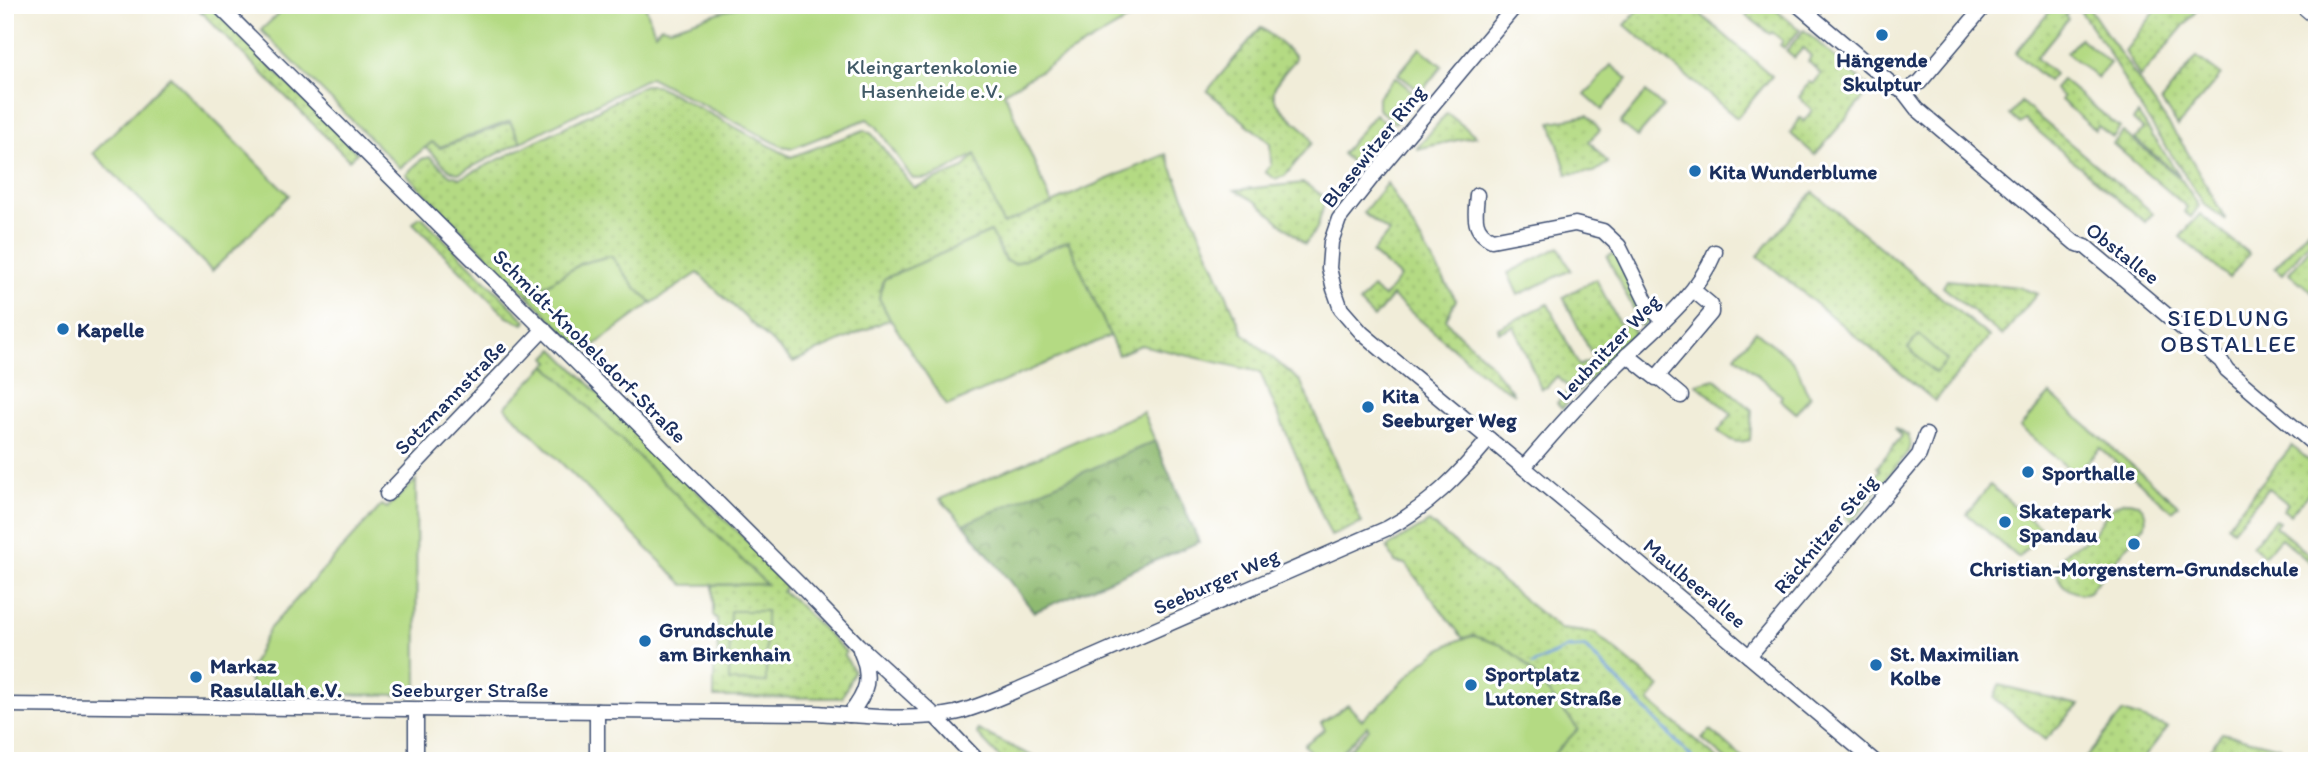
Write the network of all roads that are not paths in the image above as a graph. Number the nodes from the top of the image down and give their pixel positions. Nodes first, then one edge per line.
1 (218, 5) edge
2 (1516, 5) edge
3 (1798, 5) edge
4 (1985, 5) edge
5 (2304, 5) edge
6 (2317, 16) edge
7 (1904, 92) junction
8 (1477, 195) dead end
9 (1715, 251) dead end
10 (1693, 290) junction
11 (1662, 320) junction
12 (544, 329) junction
13 (1627, 355) junction
14 (1657, 376) junction
15 (1681, 396) dead end
16 (1926, 435) dead end
17 (1489, 439) junction
18 (2317, 447) edge
19 (1524, 467) junction
20 (387, 494) dead end
21 (858, 645) junction
22 (1749, 656) junction
23 (5, 705) edge
24 (416, 710) junction
25 (597, 711) junction
26 (849, 715) junction
27 (934, 715) junction
28 (416, 761) edge
29 (597, 761) edge
30 (978, 761) edge
31 (1874, 761) edge

1 - 12 street, Schmidt-Knobelsdorf-Straße
2 - 17 street, Blasewitzer Ring
3 - 7 street
4 - 7 street
5 - 6 main road
7 - 18 street, Obstallee
8 - 11 street
9 - 10 street, Leubnitzer Weg
10 - 11 street, Leubnitzer Weg
10 - 14 street
11 - 13 street, Leubnitzer Weg
12 - 20 street, Sotzmannstraße
12 - 21 street, Schmidt-Knobelsdorf-Straße
13 - 14 street
13 - 19 street, Leubnitzer Weg
14 - 15 street
16 - 22 street, Räcknitzer Steig
17 - 19 street, Maulbeerallee
17 - 27 street, Seeburger Weg
19 - 22 street, Maulbeerallee
21 - 26 street
21 - 27 street, Schmidt-Knobelsdorf-Straße
22 - 31 street, Maulbeerallee
23 - 24 street, Seeburger Straße
24 - 25 street, Seeburger Straße
24 - 28 street
25 - 26 street, Seeburger Straße
25 - 29 street
26 - 27 street, Seeburger Straße
27 - 30 street, Schmidt-Knobelsdorf-Straße

